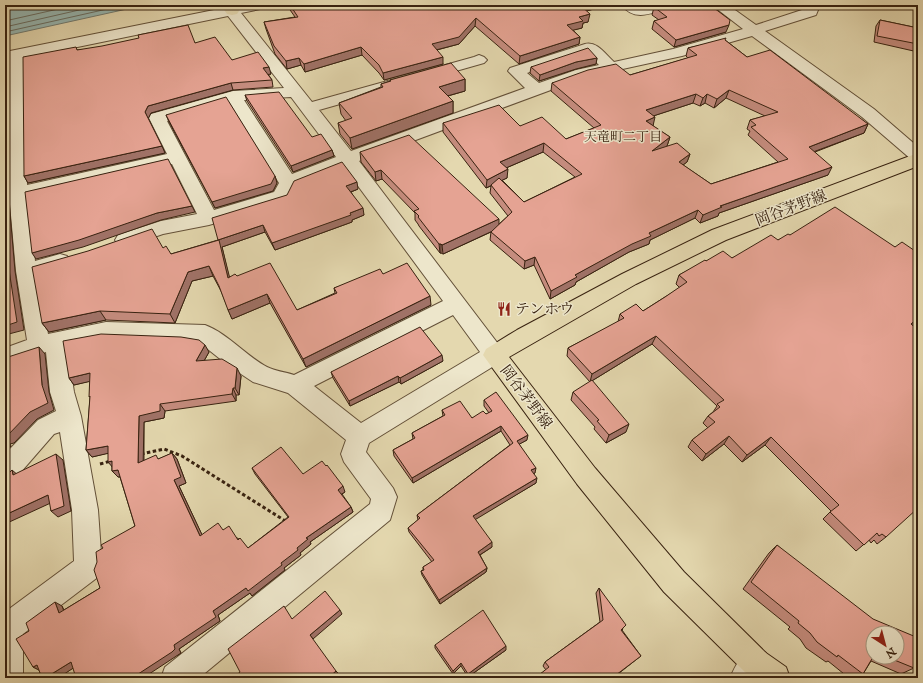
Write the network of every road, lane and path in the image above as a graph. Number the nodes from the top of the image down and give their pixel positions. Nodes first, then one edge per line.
1 (260, 5) edge
2 (629, 5) edge
3 (664, 5) edge
4 (719, 5) edge
5 (813, 5) edge
6 (229, 7) edge
7 (754, 30) junction
8 (10, 56) edge
9 (480, 60) dead end
10 (610, 67) junction
11 (537, 90) junction
12 (295, 92) junction
13 (233, 96) junction
14 (308, 108) junction
15 (177, 157) junction
16 (918, 157) edge
17 (347, 159) junction
18 (288, 183) junction
19 (18, 193) junction
20 (209, 218) junction
21 (109, 246) edge
22 (79, 256) edge
23 (26, 271) junction
24 (457, 304) junction
25 (47, 342) junction
26 (494, 355) junction
27 (5, 357) edge
28 (295, 385) junction
29 (69, 416) junction
30 (360, 436) junction
31 (140, 454) edge
32 (117, 460) edge
33 (78, 468) junction
34 (5, 472) edge
35 (293, 526) edge
36 (759, 673) edge
37 (8, 678) edge
38 (176, 678) edge

1 - 6 street
2 - 3 street
4 - 7 street
5 - 7 street
6 - 8 street
6 - 12 street
7 - 10 street
7 - 16 street
8 - 19 street
9 - 14 street
10 - 11 street
10 - 11 street
11 - 17 street
12 - 13 street
12 - 14 street
13 - 15 street
13 - 18 street
14 - 17 street
15 - 19 street
15 - 20 street
16 - 26 main road, 岡谷茅野線
17 - 18 street
17 - 24 street
18 - 20 street
19 - 23 street
20 - 21 street
22 - 23 street
23 - 25 street
24 - 26 street
24 - 28 street
25 - 27 street
25 - 28 street
25 - 29 street
26 - 30 street
26 - 36 main road, 岡谷茅野線
28 - 30 street
29 - 33 street
29 - 34 street
30 - 38 street
31 - 35 path
32 - 33 path
33 - 37 street

